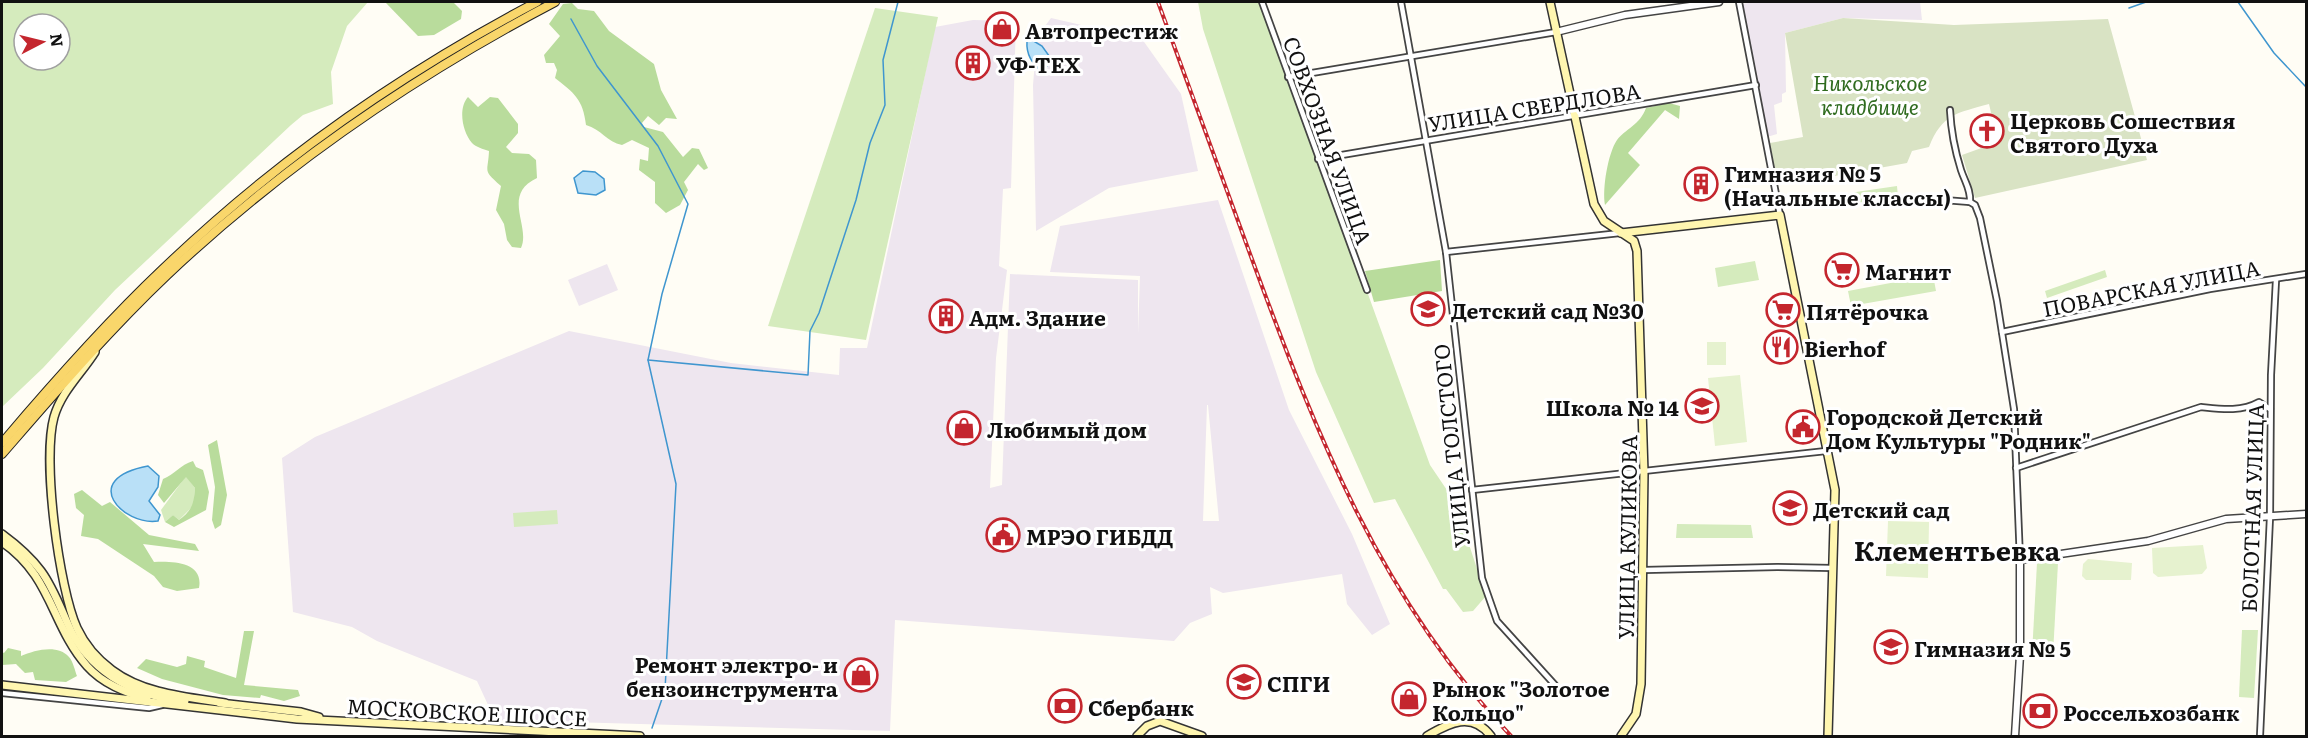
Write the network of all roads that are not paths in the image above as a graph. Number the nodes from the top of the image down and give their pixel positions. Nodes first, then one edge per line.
1 (537, 2) edge
2 (555, 2) edge
3 (1262, 2) edge
4 (1401, 2) edge
5 (1550, 2) edge
6 (1719, 2) edge
7 (1739, 2) edge
8 (1556, 32) junction
9 (1411, 56) junction
10 (1288, 77) junction
11 (1756, 85) junction
12 (1950, 110) dead end
13 (1574, 116) junction
14 (1426, 141) junction
15 (1318, 159) junction
16 (1944, 200) dead end
17 (1970, 202) junction
18 (1780, 214) junction
19 (1620, 233) junction
20 (1446, 252) junction
21 (2307, 274) edge
22 (2276, 280) junction
23 (1367, 290) dead end
24 (2001, 332) junction
25 (106, 336) junction
26 (2270, 409) junction
27 (2, 443) edge
28 (1826, 451) junction
29 (2, 454) edge
30 (2016, 468) junction
31 (1644, 472) junction
32 (1472, 490) junction
33 (2307, 514) edge
34 (2271, 517) junction
35 (2, 534) edge
36 (2, 542) edge
37 (2020, 560) junction
38 (1644, 566) junction
39 (1834, 568) junction
40 (2, 685) edge
41 (1556, 685) dead end
42 (2, 693) edge
43 (176, 700) junction
44 (225, 703) junction
45 (164, 705) junction
46 (327, 719) junction
47 (1156, 722) junction
48 (640, 736) edge
49 (1137, 736) edge
50 (1146, 736) edge
51 (1202, 736) edge
52 (1427, 736) edge
53 (1491, 736) edge
54 (1621, 736) edge
55 (1828, 736) edge
56 (2015, 736) edge
57 (2260, 736) edge

1 - 27 main road
2 - 25 main road
3 - 10 street, СОВХОЗНАЯ УЛИЦА
4 - 9 street, УЛИЦА ТОЛСТОГО
5 - 8 main road, УЛИЦА КУЛИКОВА
6 - 8 street
7 - 11 street
8 - 9 street
8 - 13 main road, УЛИЦА КУЛИКОВА
9 - 10 street
9 - 14 street, УЛИЦА ТОЛСТОГО
10 - 15 street, СОВХОЗНАЯ УЛИЦА
11 - 13 street, УЛИЦА СВЕРДЛОВА
11 - 18 street
12 - 17 street
13 - 14 street, УЛИЦА СВЕРДЛОВА
13 - 19 main road, УЛИЦА КУЛИКОВА
14 - 15 street, УЛИЦА СВЕРДЛОВА
14 - 20 street, УЛИЦА ТОЛСТОГО
15 - 23 street, СОВХОЗНАЯ УЛИЦА
16 - 17 street
17 - 24 street
18 - 19 main road
18 - 28 main road
19 - 20 street
19 - 31 main road, УЛИЦА КУЛИКОВА
20 - 32 street, УЛИЦА ТОЛСТОГО
21 - 22 street, ПОВАРСКАЯ УЛИЦА
22 - 24 street, ПОВАРСКАЯ УЛИЦА
22 - 26 street, БОЛОТНАЯ УЛИЦА
24 - 30 street
25 - 29 main road
25 - 44 main road
26 - 30 street
26 - 34 street, БОЛОТНАЯ УЛИЦА
28 - 31 street
28 - 39 main road
30 - 37 street
31 - 32 street
31 - 38 main road, УЛИЦА КУЛИКОВА
32 - 41 street, УЛИЦА ТОЛСТОГО
33 - 34 street
34 - 37 street
34 - 57 street, БОЛОТНАЯ УЛИЦА
35 - 43 main road, МОСКОВСКОЕ ШОССЕ
36 - 45 main road
37 - 56 street
38 - 39 street
38 - 54 main road, УЛИЦА КУЛИКОВА
39 - 55 main road
40 - 45 main road
42 - 45 street
43 - 44 main road, МОСКОВСКОЕ ШОССЕ
43 - 45 street
44 - 46 main road, МОСКОВСКОЕ ШОССЕ
45 - 46 main road, МОСКОВСКОЕ ШОССЕ
46 - 48 main road, МОСКОВСКОЕ ШОССЕ
47 - 49 main road
47 - 50 main road
47 - 51 main road
52 - 53 main road

